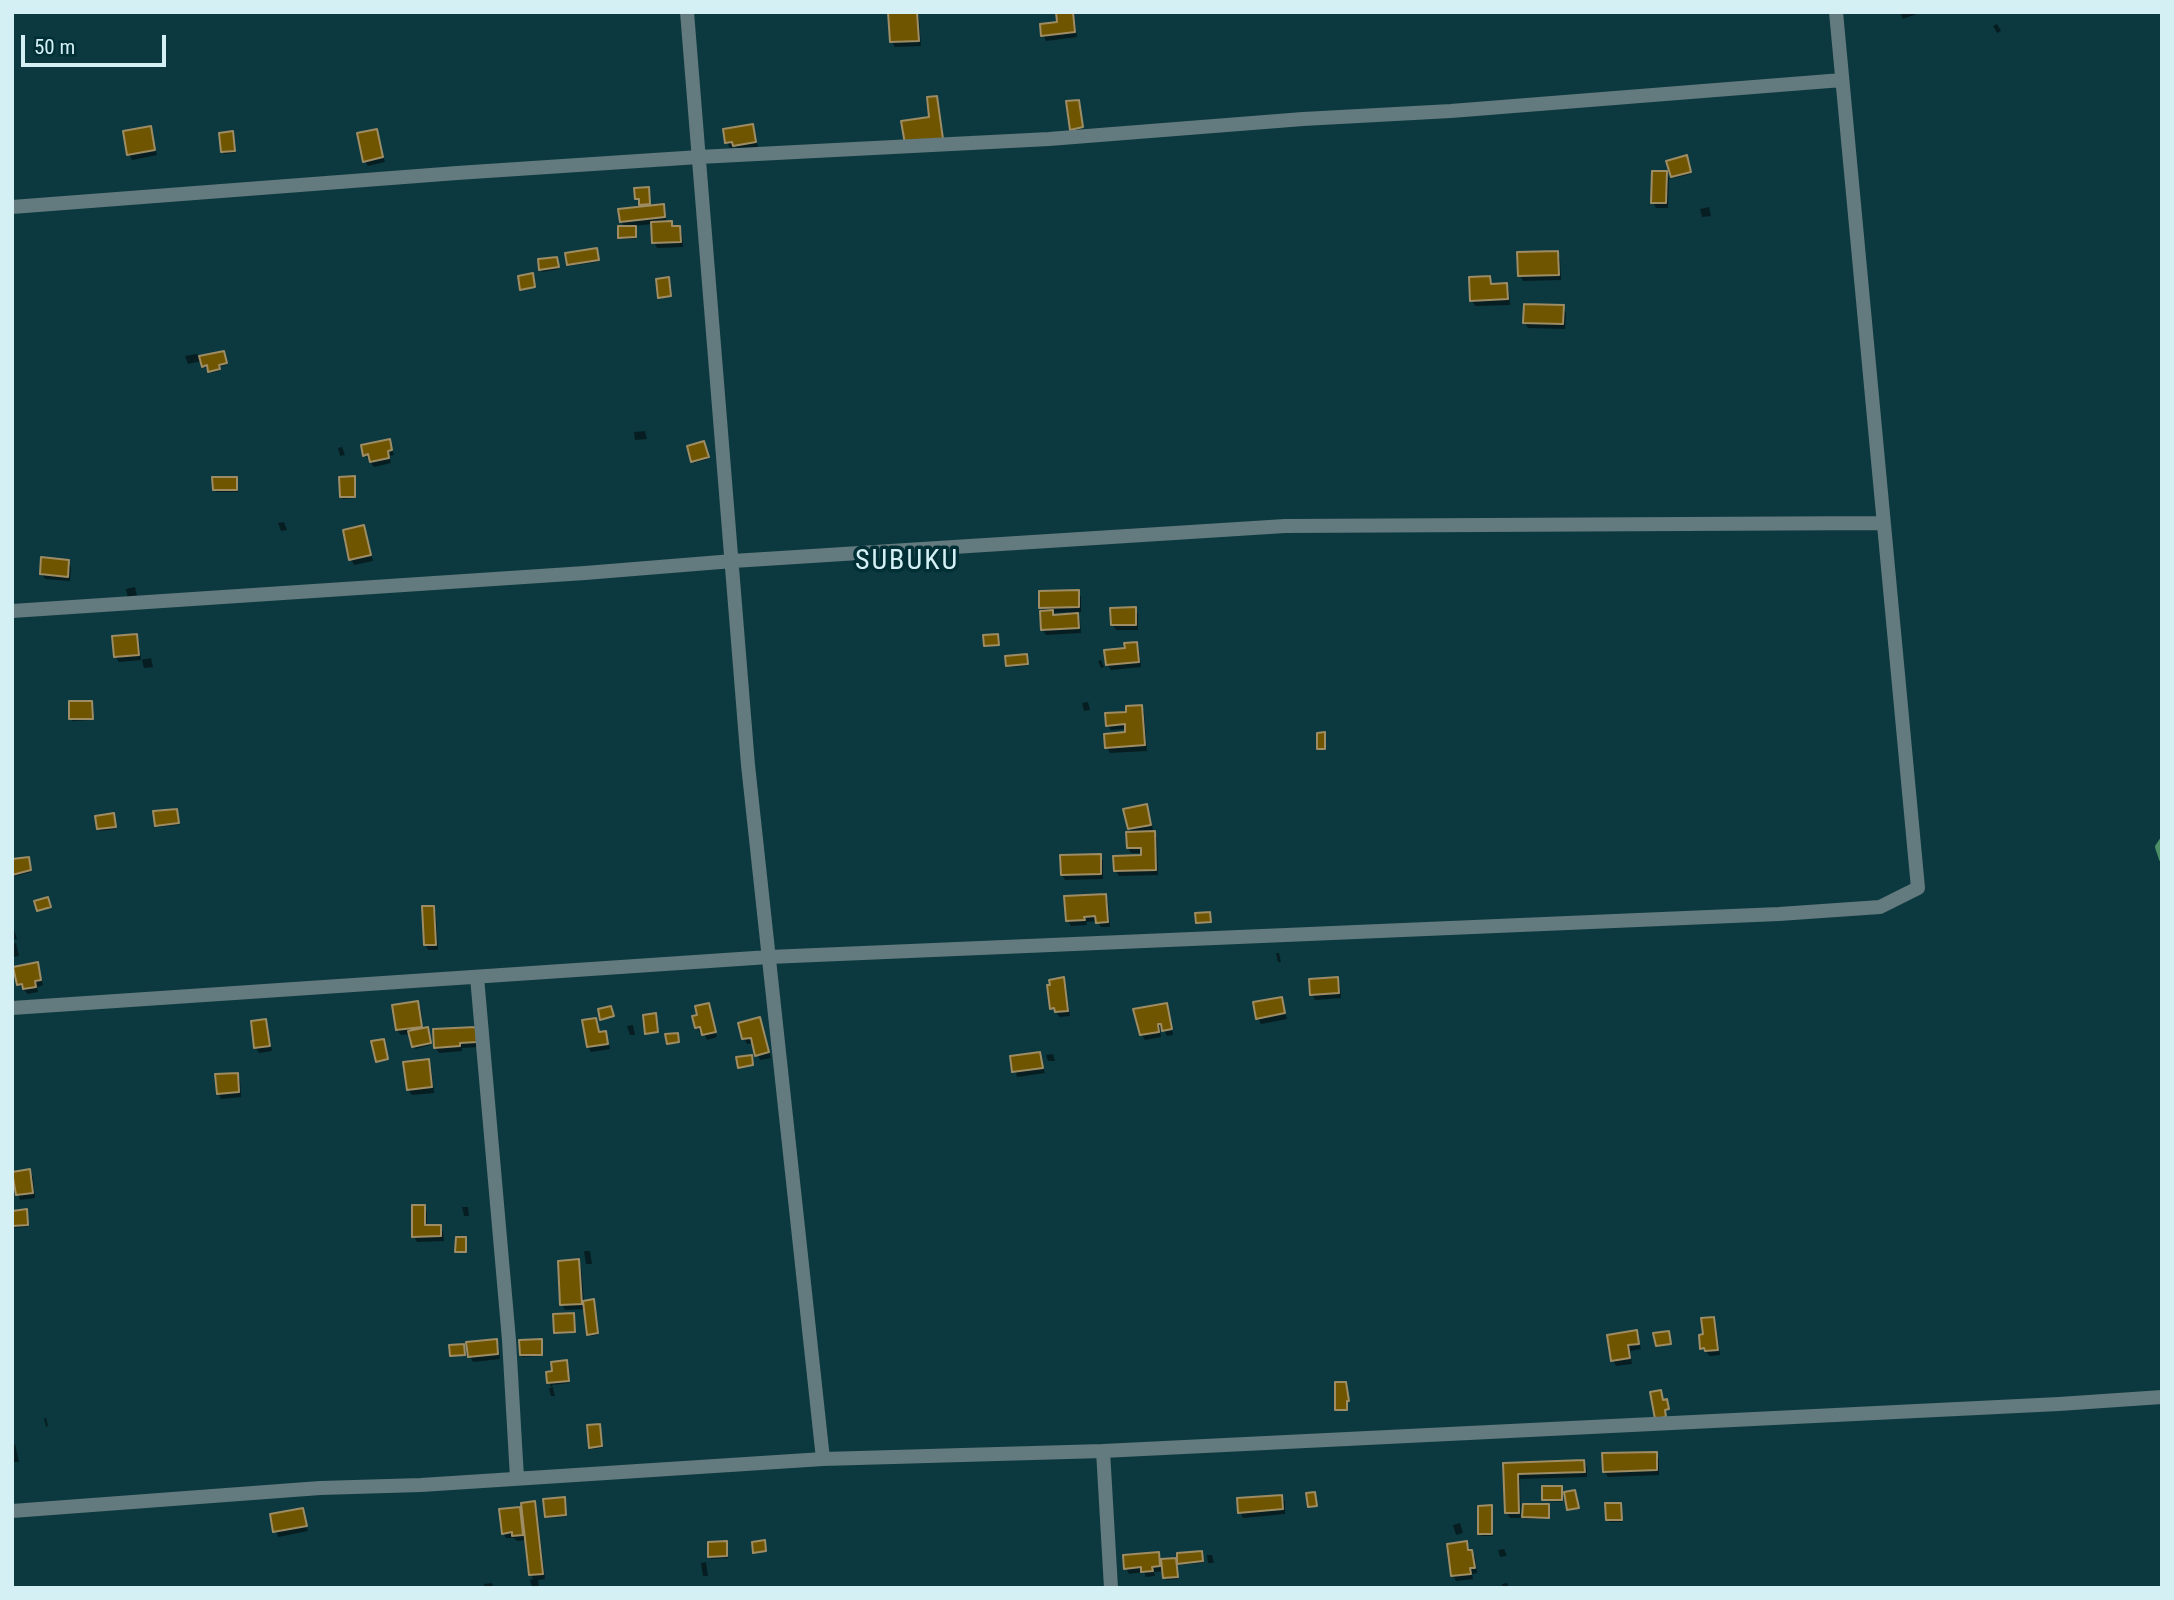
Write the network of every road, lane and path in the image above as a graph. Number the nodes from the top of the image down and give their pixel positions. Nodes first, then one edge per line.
1 (687, 12) edge
2 (1836, 12) edge
3 (1842, 80) junction
4 (699, 157) junction
5 (12, 207) edge
6 (1883, 523) junction
7 (733, 561) junction
8 (12, 611) edge
9 (769, 957) junction
10 (477, 977) junction
11 (12, 1008) edge
12 (2162, 1397) edge
13 (1102, 1451) junction
14 (823, 1460) junction
15 (517, 1479) junction
16 (12, 1511) edge
17 (1111, 1588) edge

1 - 4 street
2 - 3 street
3 - 4 street
3 - 6 street
4 - 5 street
4 - 7 street
6 - 7 street
6 - 9 street
7 - 8 street
7 - 9 street
9 - 10 street
9 - 14 street
10 - 11 street
10 - 15 street
12 - 13 street
13 - 14 street
13 - 17 street
14 - 15 street
15 - 16 street

